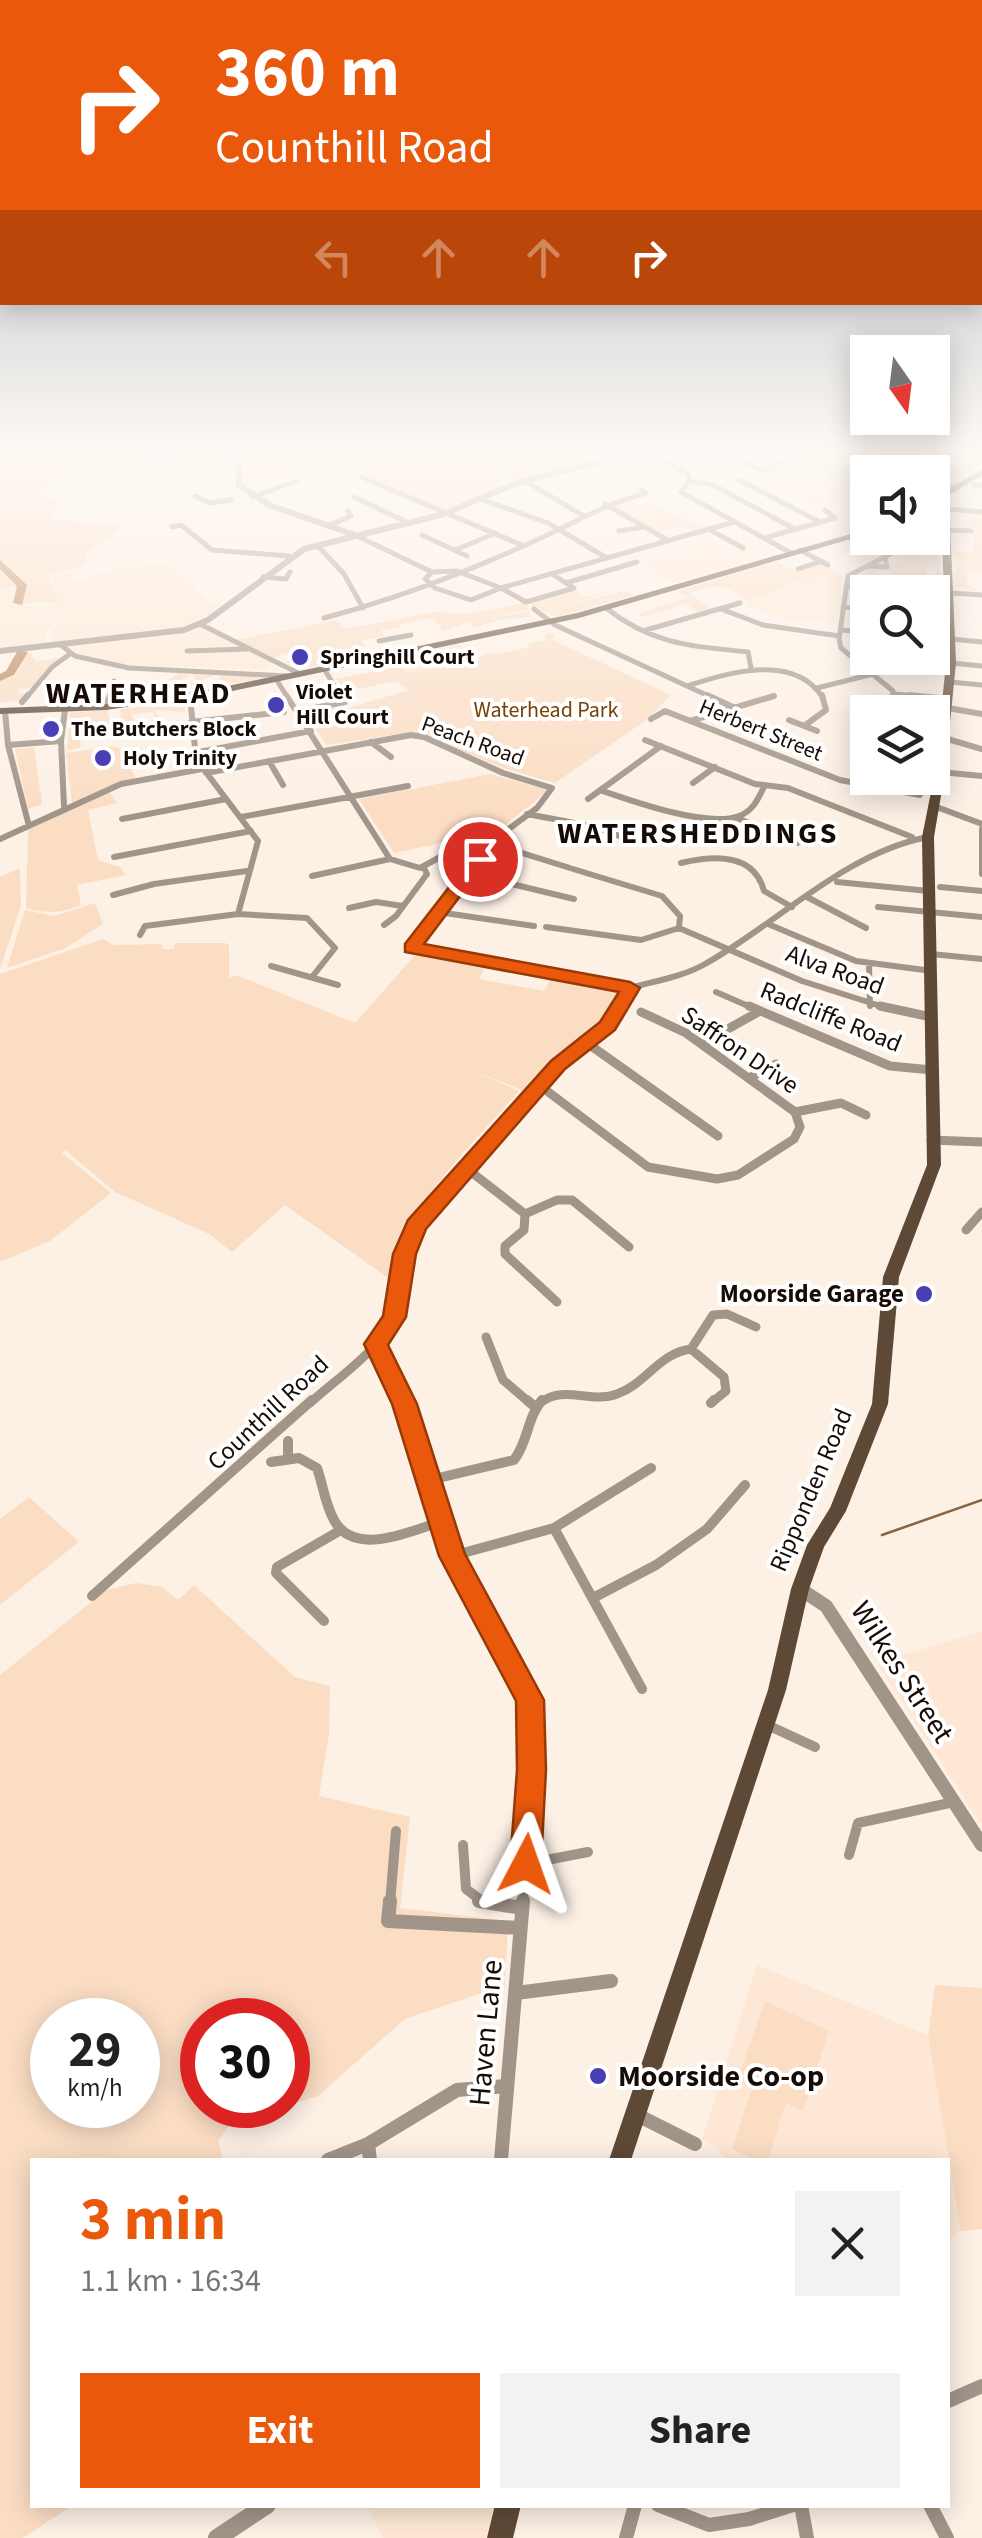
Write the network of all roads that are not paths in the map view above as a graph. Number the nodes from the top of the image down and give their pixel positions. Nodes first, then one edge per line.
1 (271, 570) edge
2 (341, 570) edge
3 (429, 570) edge
4 (470, 570) edge
5 (563, 570) edge
6 (609, 570) edge
7 (733, 570) edge
8 (858, 570) edge
9 (290, 572) dead end
10 (432, 572) junction
11 (464, 573) junction
12 (552, 574) junction
13 (263, 577) junction
14 (566, 583) junction
15 (432, 586) junction
16 (846, 586) junction
17 (850, 586) edge
18 (501, 588) junction
19 (950, 592) edge
20 (982, 595) edge
21 (740, 603) dead end
22 (843, 607) junction
23 (363, 608) junction
24 (606, 608) junction
25 (721, 608) junction
26 (850, 608) edge
27 (534, 610) dead end
28 (950, 616) edge
29 (324, 618) dead end
30 (551, 622) junction
31 (200, 624) junction
32 (645, 631) junction
33 (410, 633) joint
34 (840, 633) junction
35 (850, 633) edge
36 (951, 640) junction
37 (379, 641) dead end
38 (982, 642) edge
39 (61, 645) junction
40 (424, 648) junction
41 (639, 648) dead end
42 (247, 649) junction
43 (187, 651) dead end
44 (0, 652) edge
45 (70, 654) junction
46 (622, 655) junction
47 (850, 655) edge
48 (951, 661) junction
49 (982, 666) edge
50 (751, 668) junction
51 (324, 669) junction
52 (300, 674) junction
53 (870, 675) edge
54 (875, 675) edge
55 (282, 678) junction
56 (114, 681) dead end
57 (982, 685) edge
58 (687, 686) junction
59 (816, 688) junction
60 (895, 694) joint
61 (922, 695) edge
62 (949, 695) edge
63 (190, 696) junction
64 (774, 696) dead end
65 (950, 696) edge
66 (950, 697) edge
67 (22, 702) dead end
68 (106, 706) junction
69 (735, 708) junction
70 (66, 710) junction
71 (2, 711) edge
72 (298, 711) junction
73 (284, 712) dead end
74 (982, 714) edge
75 (651, 719) dead end
76 (789, 720) dead end
77 (690, 721) junction
78 (191, 722) junction
79 (804, 726) junction
80 (311, 731) junction
81 (816, 731) dead end
82 (645, 740) dead end
83 (950, 740) edge
84 (61, 741) junction
85 (371, 742) junction
86 (8, 746) junction
87 (661, 746) junction
88 (982, 749) edge
89 (323, 751) junction
90 (193, 753) junction
91 (391, 757) dead end
92 (269, 761) junction
93 (715, 767) junction
94 (204, 770) junction
95 (950, 773) edge
96 (982, 776) edge
97 (850, 782) edge
98 (693, 783) dead end
99 (282, 784) dead end
100 (408, 786) dead end
101 (551, 786) joint
102 (764, 787) junction
103 (600, 790) junction
104 (906, 795) edge
105 (929, 795) edge
106 (352, 797) junction
107 (226, 799) junction
108 (588, 799) dead end
109 (927, 800) junction
110 (68, 808) junction
111 (574, 810) dead end
112 (527, 814) junction
113 (240, 817) junction
114 (737, 818) junction
115 (122, 819) dead end
116 (562, 821) junction
117 (29, 826) junction
118 (982, 826) edge
119 (251, 831) junction
120 (821, 832) dead end
121 (622, 837) dead end
122 (920, 837) junction
123 (0, 839) edge
124 (491, 841) junction
125 (114, 857) dead end
126 (390, 860) junction
127 (681, 863) dead end
128 (424, 868) junction
129 (247, 871) junction
130 (466, 874) junction
131 (982, 874) edge
132 (312, 876) dead end
133 (834, 882) junction
134 (935, 889) junction
135 (982, 891) edge
136 (117, 892) dead end
137 (807, 897) junction
138 (574, 899) dead end
139 (403, 906) junction
140 (792, 907) junction
141 (878, 907) dead end
142 (349, 908) dead end
143 (438, 912) junction
144 (931, 912) junction
145 (238, 914) junction
146 (982, 917) edge
147 (768, 924) junction
148 (384, 925) dead end
149 (534, 926) dead end
150 (546, 928) dead end
151 (679, 928) junction
152 (866, 928) dead end
153 (140, 935) dead end
154 (728, 949) junction
155 (982, 960) edge
156 (932, 963) junction
157 (869, 964) junction
158 (271, 966) dead end
159 (312, 977) junction
160 (338, 985) dead end
161 (630, 988) junction
162 (716, 992) dead end
163 (870, 1006) junction
164 (760, 1011) junction
165 (641, 1012) dead end
166 (932, 1018) junction
167 (587, 1043) junction
168 (701, 1044) junction
169 (776, 1064) dead end
170 (932, 1070) junction
171 (749, 1078) junction
172 (539, 1085) junction
173 (795, 1112) junction
174 (866, 1116) dead end
175 (718, 1136) dead end
176 (932, 1140) junction
177 (982, 1142) edge
178 (466, 1168) junction
179 (982, 1212) edge
180 (525, 1214) junction
181 (966, 1230) dead end
182 (629, 1247) dead end
183 (557, 1302) dead end
184 (756, 1327) dead end
185 (486, 1338) dead end
186 (376, 1344) junction
187 (691, 1349) junction
188 (711, 1404) dead end
189 (536, 1408) junction
190 (288, 1441) dead end
191 (288, 1458) junction
192 (272, 1462) dead end
193 (651, 1468) dead end
194 (430, 1480) junction
195 (745, 1484) dead end
196 (442, 1522) junction
197 (554, 1528) junction
198 (341, 1530) junction
199 (452, 1556) junction
200 (800, 1589) junction
201 (92, 1596) dead end
202 (593, 1598) junction
203 (324, 1622) dead end
204 (642, 1688) dead end
205 (766, 1724) junction
206 (815, 1747) dead end
207 (954, 1802) junction
208 (396, 1831) dead end
209 (462, 1845) dead end
210 (982, 1845) edge
211 (588, 1852) dead end
212 (849, 1855) dead end
213 (526, 1864) junction
214 (522, 1908) junction
215 (520, 1928) junction
216 (611, 1982) dead end
217 (516, 1993) junction
218 (506, 2086) junction
219 (635, 2114) junction
220 (368, 2144) junction
221 (695, 2144) dead end
222 (333, 2158) edge
223 (370, 2158) edge
224 (501, 2158) edge
225 (621, 2158) edge
226 (982, 2386) edge
227 (950, 2400) edge
228 (262, 2508) edge
229 (507, 2508) edge
230 (633, 2508) edge
231 (666, 2508) edge
232 (787, 2508) edge
233 (798, 2508) edge
234 (932, 2508) edge
235 (217, 2538) edge
236 (500, 2538) edge
237 (626, 2538) edge
238 (807, 2538) edge
239 (947, 2538) edge

1 - 13 street
2 - 23 street
3 - 10 street
4 - 11 street
5 - 12 street
6 - 14 street
7 - 24 main road
8 - 16 street
9 - 13 street
10 - 11 street
10 - 15 street
11 - 15 street
11 - 18 street
12 - 14 street
12 - 18 street
13 - 31 street
14 - 18 street
15 - 18 street
15 - 23 street
16 - 17 street
16 - 22 street
19 - 20 street
21 - 25 street
22 - 26 street
22 - 34 street
23 - 29 street
24 - 30 main road
24 - 32 street
25 - 32 street
25 - 34 street
27 - 30 street
28 - 36 main road, Ripponden Road
30 - 40 main road
30 - 46 street
31 - 39 street
31 - 42 street
32 - 50 street
33 - 37 street
33 - 40 street
34 - 35 street
34 - 47 street
36 - 38 street
36 - 48 main road, Ripponden Road
39 - 44 street
39 - 45 street
40 - 51 main road
41 - 46 street
42 - 43 street
42 - 52 street
45 - 55 street
45 - 67 street
46 - 58 street
48 - 49 street
48 - 62 main road, Ripponden Road
50 - 58 street
50 - 59 street
51 - 52 main road
51 - 72 street
52 - 55 main road
53 - 59 street
54 - 60 street
55 - 63 main road
55 - 72 street
56 - 68 street
57 - 65 street
58 - 69 street
59 - 79 street
60 - 61 street
63 - 68 main road
63 - 78 street
64 - 69 street
66 - 74 street
68 - 70 main road
69 - 77 street
70 - 71 main road
70 - 84 street
71 - 86 street
72 - 80 street
73 - 78 street
75 - 77 street, Herbert Street
76 - 79 street
77 - 97 street, Herbert Street
78 - 90 street
79 - 81 street
80 - 89 street
80 - 90 street
82 - 87 street
83 - 88 street
84 - 86 street
84 - 110 street
85 - 89 street, Peach Road
85 - 91 street
85 - 101 street, Peach Road
86 - 117 street
87 - 93 street
87 - 103 street
89 - 92 street, Peach Road
89 - 106 street
90 - 94 street
92 - 94 street, Peach Road
92 - 99 street
93 - 98 street
93 - 102 street
94 - 107 street
94 - 110 street, Peach Road
95 - 96 street
100 - 106 street
101 - 112 street
102 - 114 street
102 - 122 street
103 - 108 street
103 - 114 street
104 - 109 street, Herbert Street
105 - 109 main road, Ripponden Road
106 - 113 street
106 - 126 street
107 - 113 street
107 - 115 street
109 - 118 street, Herbert Street
109 - 122 main road, Ripponden Road
110 - 117 street, Peach Road
111 - 116 street
112 - 116 street
112 - 124 street
113 - 119 street
114 - 120 street
116 - 121 street
117 - 123 street, Peach Road
118 - 131 street
119 - 125 street
119 - 129 street
122 - 133 street
122 - 134 main road, Ripponden Road
124 - 128 street
124 - 130 street
124 - 151 street
126 - 128 street
126 - 132 street
127 - 140 street
128 - 139 street
129 - 136 street
129 - 145 street
130 - 138 street
130 - 143 street
133 - 134 street
133 - 137 street
134 - 135 street
134 - 144 main road, Ripponden Road
137 - 140 street
137 - 152 street
139 - 142 street
139 - 148 street
140 - 147 street
141 - 144 street
143 - 149 street
143 - 161 street
144 - 146 street
144 - 156 main road, Ripponden Road
145 - 153 street
145 - 159 street
147 - 154 street
147 - 157 street
150 - 151 street
151 - 154 street, Alva Road
154 - 161 street
154 - 163 street, Alva Road
155 - 156 street
156 - 157 street
156 - 166 main road, Ripponden Road
157 - 163 street
158 - 159 street
159 - 160 street
161 - 167 street, Counthill Road
162 - 164 street, Radcliffe Road
163 - 166 street, Alva Road
164 - 168 street
164 - 170 street, Radcliffe Road
165 - 168 street, Saffron Drive
166 - 170 main road, Ripponden Road
167 - 172 street, Counthill Road
167 - 175 street
168 - 171 street, Saffron Drive
169 - 171 street
170 - 176 main road, Ripponden Road
171 - 173 street, Saffron Drive
172 - 173 street, Saffron Drive
172 - 178 street, Counthill Road
173 - 174 street
176 - 177 street
176 - 200 main road, Ripponden Road
178 - 180 street
178 - 186 street, Counthill Road
179 - 181 street
180 - 182 street
180 - 183 street
184 - 187 street
185 - 189 street
186 - 194 street, Haven Lane
186 - 201 street, Counthill Road
187 - 188 street
187 - 189 street
189 - 194 street
190 - 191 street
191 - 192 street
191 - 198 street
193 - 197 street
194 - 196 street, Haven Lane
195 - 202 street
196 - 198 street
196 - 199 street, Haven Lane
197 - 199 street
197 - 202 street
198 - 203 street
199 - 213 street, Haven Lane
200 - 205 main road, Ripponden Road
200 - 207 street, Wilkes Street
202 - 204 street
205 - 206 street
205 - 219 main road, Ripponden Road
207 - 210 street, Wilkes Street
207 - 212 street
208 - 215 street
209 - 214 street
211 - 213 street
213 - 214 street, Haven Lane
214 - 215 street, Haven Lane
215 - 217 street, Haven Lane
216 - 217 street
217 - 218 street, Haven Lane
218 - 220 street
218 - 224 street, Haven Lane
219 - 221 street
219 - 225 main road, Ripponden Road
220 - 222 street
220 - 223 street
226 - 227 street
228 - 235 street
229 - 236 main road
230 - 237 street
231 - 232 street
233 - 238 street
234 - 239 street

